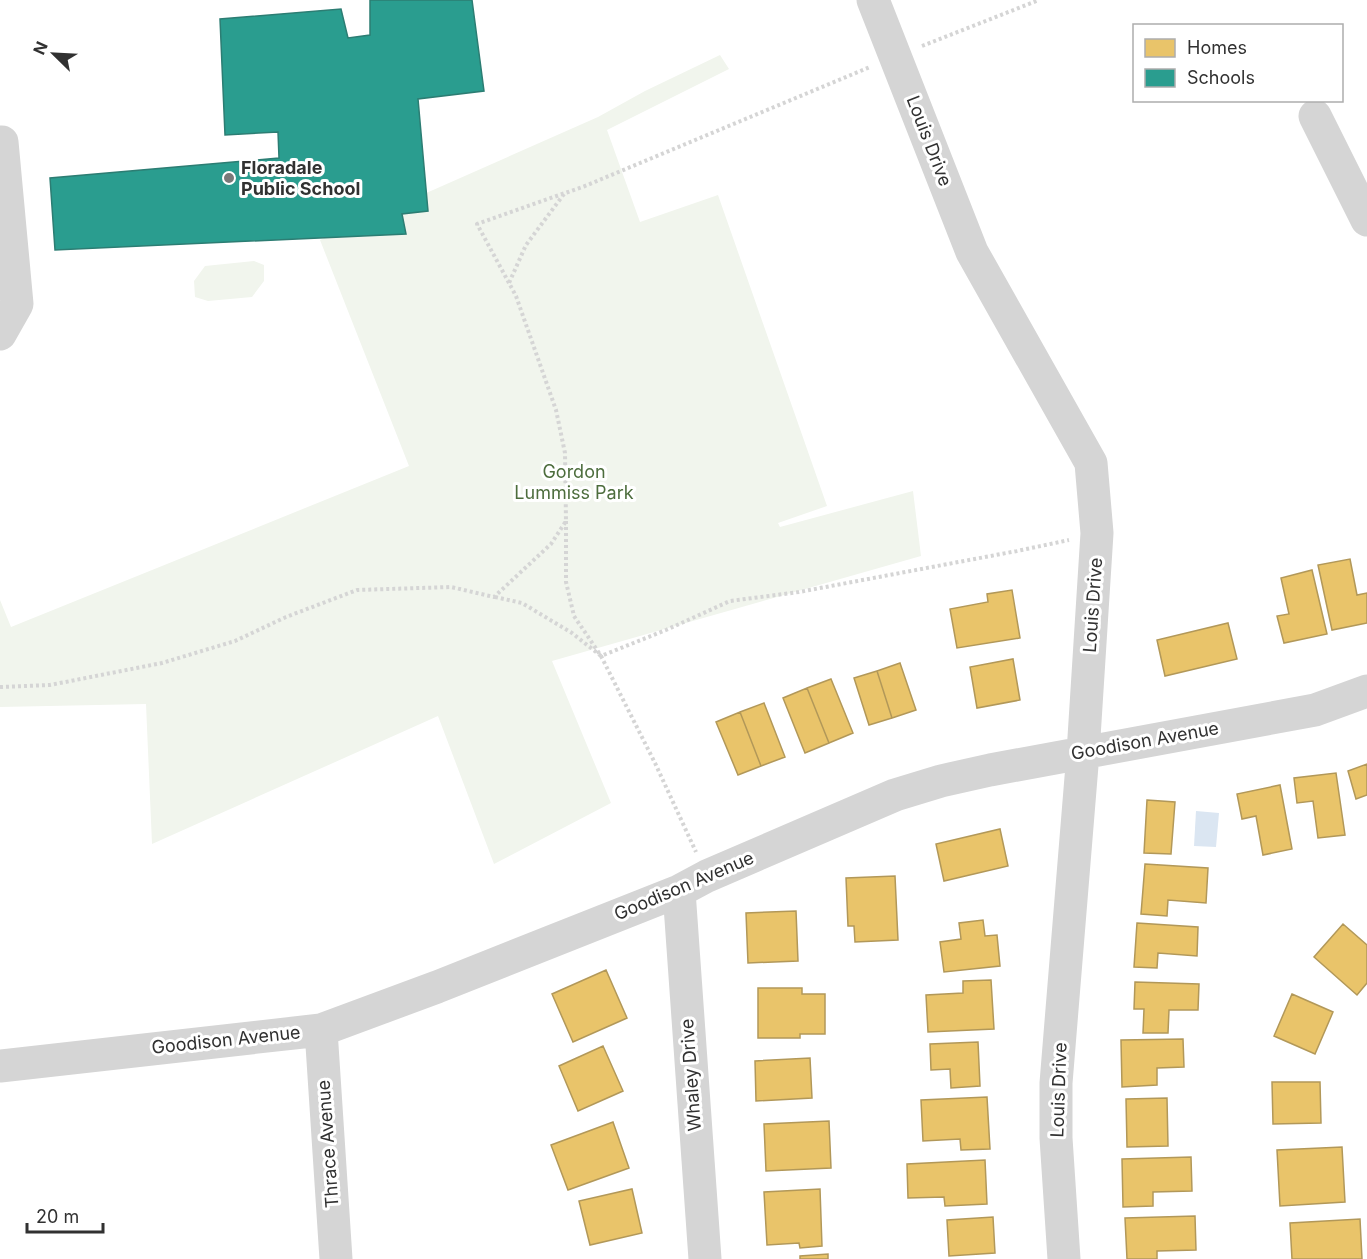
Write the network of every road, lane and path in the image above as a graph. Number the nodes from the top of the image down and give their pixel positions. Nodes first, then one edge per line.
1 (873, 0) edge
2 (1038, 0) edge
3 (900, 67) junction
4 (1315, 116) dead end
5 (0, 142) edge
6 (564, 194) junction
7 (1367, 220) edge
8 (509, 283) junction
9 (0, 334) edge
10 (566, 521) junction
11 (1097, 533) junction
12 (494, 597) junction
13 (601, 656) junction
14 (0, 687) edge
15 (1367, 691) edge
16 (1083, 753) junction
17 (693, 884) junction
18 (321, 1030) junction
19 (0, 1066) edge
20 (336, 1259) edge
21 (705, 1259) edge
22 (1064, 1259) edge

1 - 3 street, Louis Drive
2 - 3 path
3 - 6 path
3 - 11 street, Louis Drive
4 - 7 street
5 - 9 street
6 - 8 path
6 - 8 path
8 - 10 path
10 - 12 path
10 - 13 path
11 - 13 path
11 - 16 street, Louis Drive
12 - 13 path
12 - 14 path
13 - 17 path
15 - 16 street, Goodison Avenue
16 - 17 street, Goodison Avenue
16 - 22 street, Louis Drive
17 - 18 street, Goodison Avenue
17 - 21 street, Whaley Drive
18 - 19 street, Goodison Avenue
18 - 20 street, Thrace Avenue

